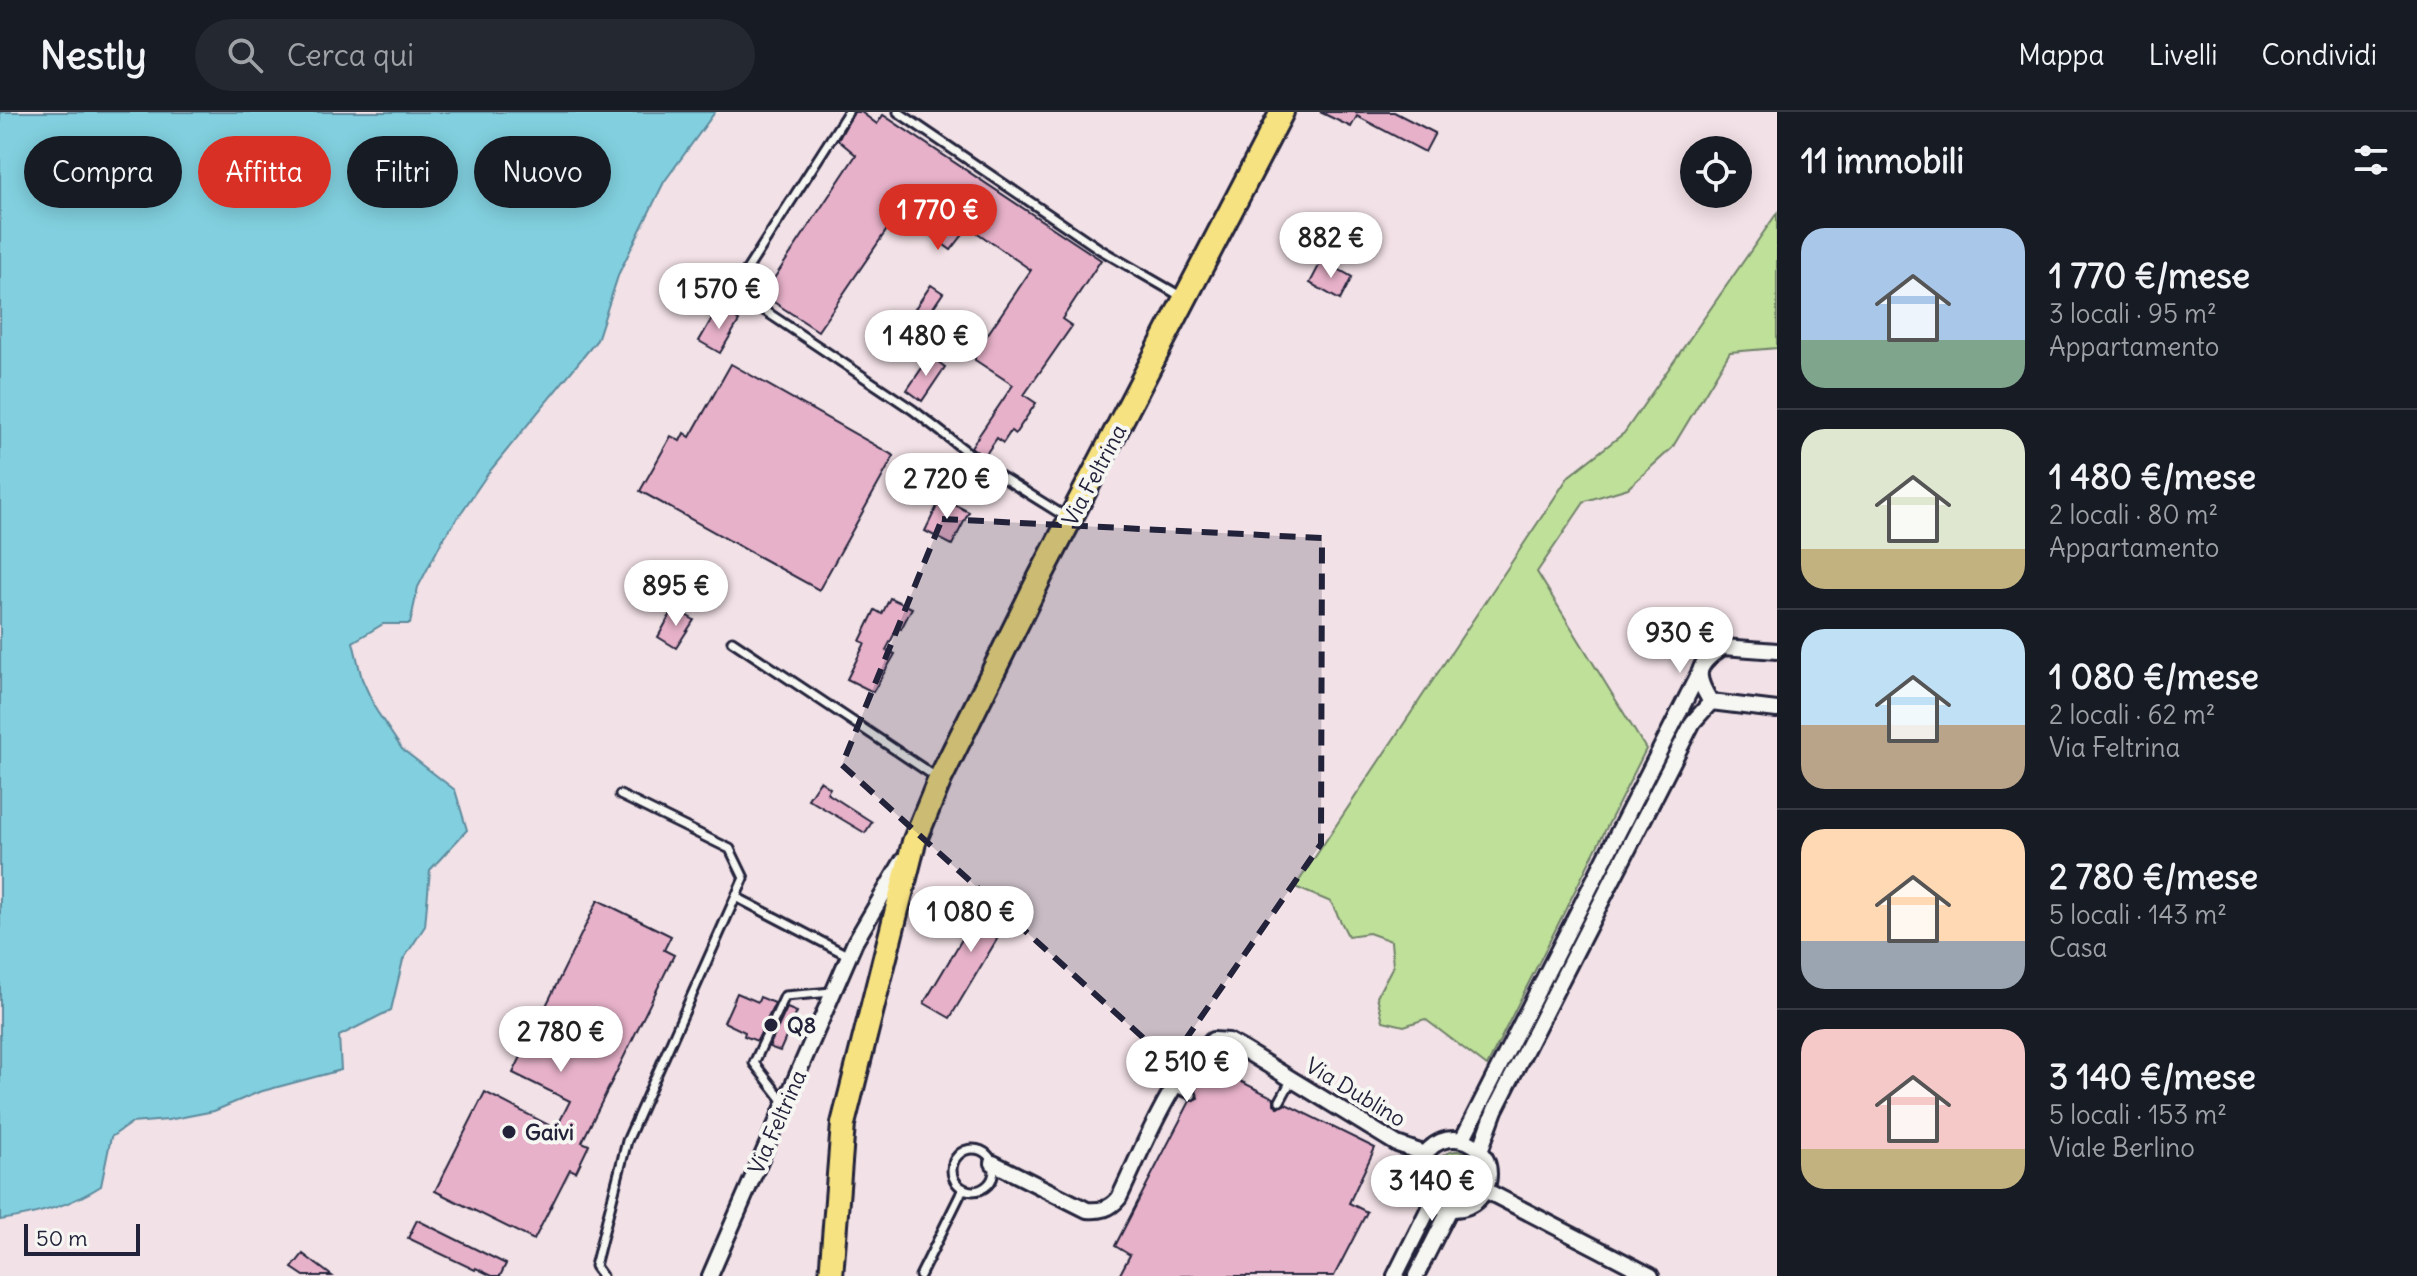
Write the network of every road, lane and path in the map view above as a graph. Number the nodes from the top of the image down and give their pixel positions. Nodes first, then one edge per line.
1 (848, 112) edge
2 (898, 112) edge
3 (1282, 112) edge
4 (1185, 299) junction
5 (1070, 519) junction
6 (732, 641) dead end
7 (1777, 651) edge
8 (1699, 673) junction
9 (1711, 702) junction
10 (1777, 710) edge
11 (940, 779) junction
12 (620, 795) dead end
13 (914, 842) junction
14 (736, 897) junction
15 (849, 956) junction
16 (834, 991) junction
17 (1292, 1079) junction
18 (1174, 1087) junction
19 (1192, 1095) dead end
20 (1280, 1101) dead end
21 (786, 1104) junction
22 (1462, 1140) junction
23 (1480, 1151) junction
24 (1426, 1154) junction
25 (993, 1163) junction
26 (963, 1189) junction
27 (1485, 1190) junction
28 (1432, 1202) junction
29 (1450, 1209) junction
30 (602, 1276) edge
31 (710, 1276) edge
32 (831, 1276) edge
33 (920, 1276) edge
34 (1395, 1276) edge
35 (1416, 1276) edge
36 (1651, 1276) edge

1 - 5 lane
2 - 4 lane
3 - 4 main road, Via Feltrina
4 - 5 main road, Via Feltrina
5 - 11 main road, Via Feltrina
6 - 11 lane
7 - 8 street
8 - 9 street
8 - 22 street
9 - 10 street
9 - 23 street
11 - 13 main road, Via Feltrina
12 - 14 lane
13 - 15 street, Via Feltrina
13 - 32 main road, Via Feltrina
14 - 15 lane
14 - 30 lane
15 - 16 street, Via Feltrina
16 - 21 street, Via Feltrina
16 - 21 lane
17 - 18 street, Via Dublino
17 - 20 lane
17 - 24 street, Via Dublino
18 - 19 lane
18 - 25 street, Via Dublino
21 - 31 street, Via Feltrina
22 - 23 street
22 - 24 street
23 - 27 street
24 - 28 street
25 - 26 lane
25 - 26 lane
26 - 33 lane
27 - 29 street
27 - 36 street
28 - 29 street
28 - 34 street
29 - 35 street

